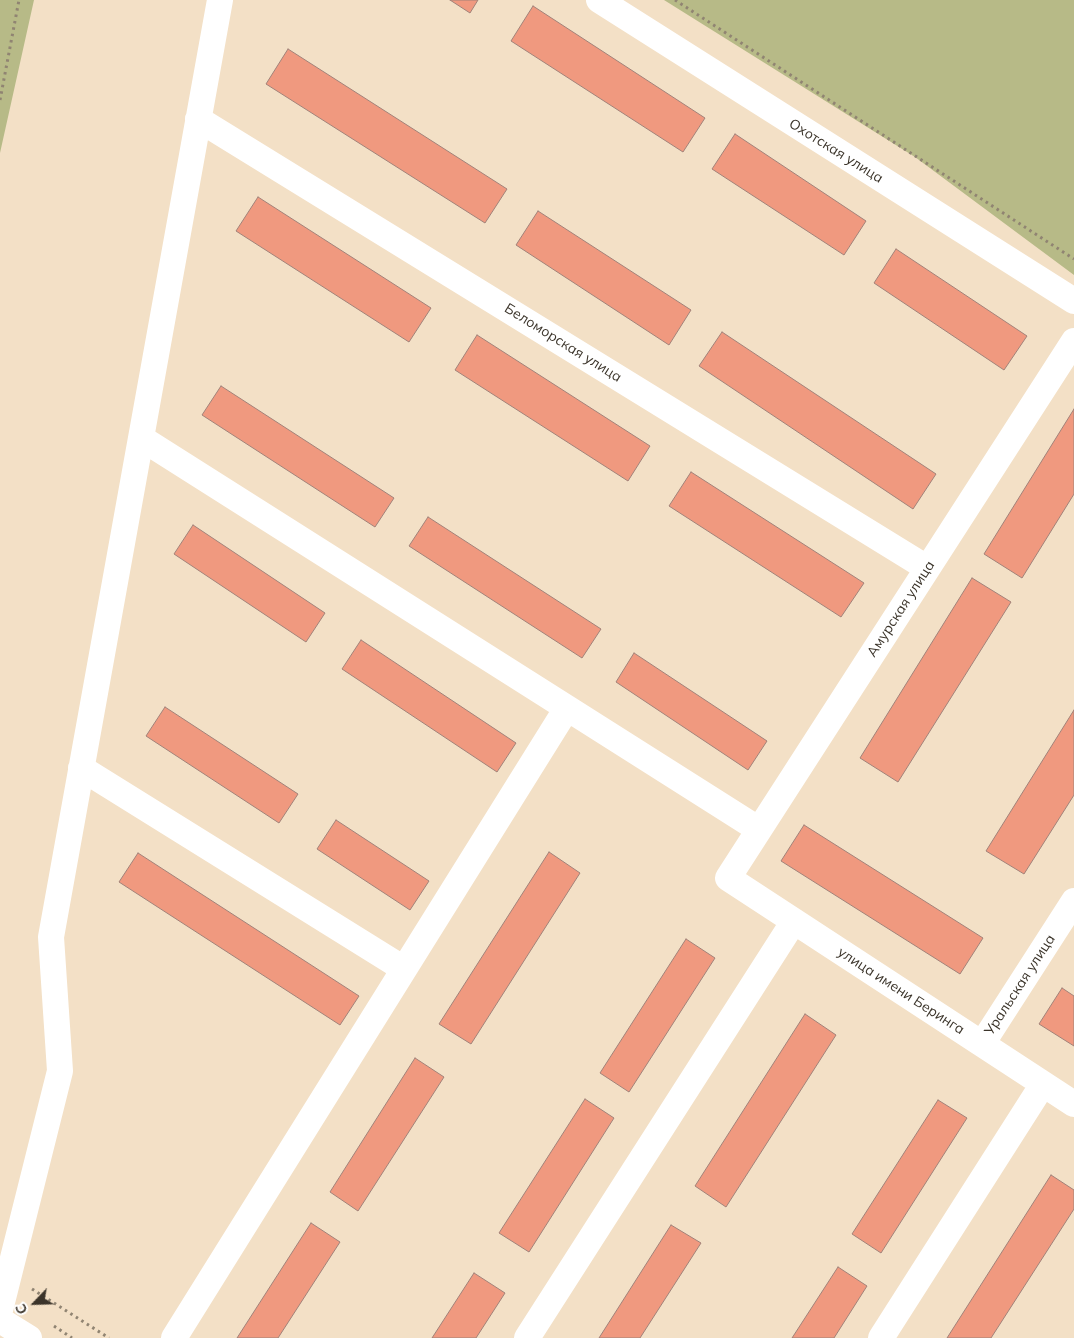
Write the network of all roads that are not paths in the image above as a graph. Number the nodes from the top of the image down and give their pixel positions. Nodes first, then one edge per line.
1 (220, 0) edge
2 (598, 0) edge
3 (198, 119) junction
4 (1074, 301) edge
5 (1074, 341) edge
6 (140, 438) junction
7 (927, 568) junction
8 (567, 708) junction
9 (81, 768) junction
10 (758, 830) junction
11 (728, 878) joint
12 (1074, 901) edge
13 (794, 921) junction
14 (404, 969) junction
15 (982, 1044) junction
16 (1043, 1084) junction
17 (1074, 1104) edge
18 (0, 1310) edge
19 (0, 1320) edge
20 (28, 1338) edge
21 (174, 1338) edge
22 (527, 1338) edge
23 (881, 1338) edge

1 - 3 street
2 - 4 street, Охотская улица
3 - 6 street
3 - 7 street, Беломорская улица
5 - 7 street, Амурская улица
6 - 8 street
6 - 9 street
7 - 10 street, Амурская улица
8 - 10 street
8 - 14 street
9 - 14 street
9 - 18 street
10 - 11 street, Амурская улица
11 - 13 street, улица имени Беринга
12 - 15 street, Уральская улица
13 - 15 street, улица имени Беринга
13 - 22 street
14 - 21 street
15 - 16 street, улица имени Беринга
16 - 17 street, улица имени Беринга
16 - 23 street
19 - 20 street

